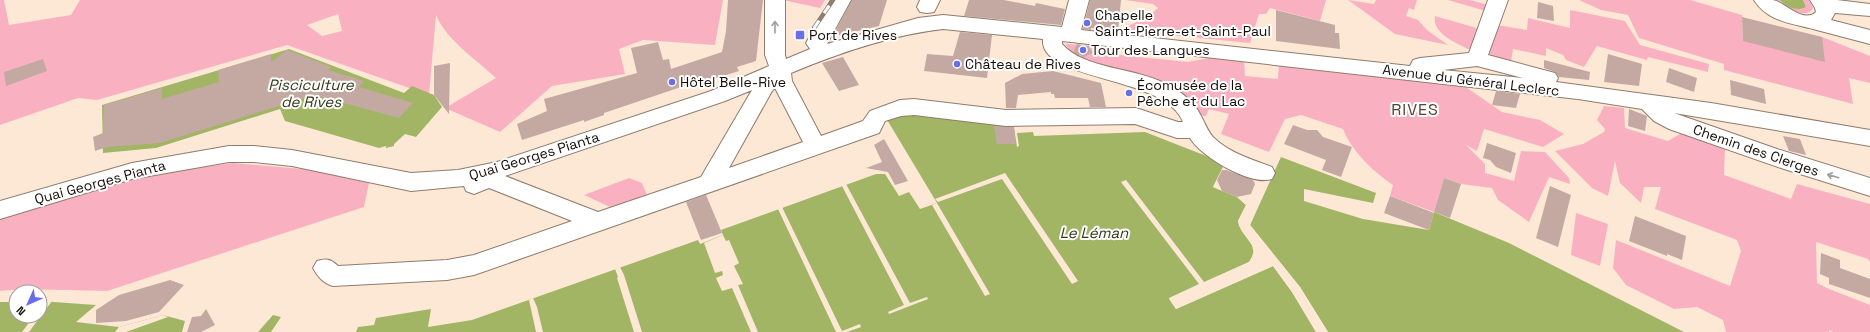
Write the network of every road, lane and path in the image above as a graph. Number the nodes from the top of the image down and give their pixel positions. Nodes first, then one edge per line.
1 (775, 0) edge
2 (841, 0) edge
3 (1079, 0) edge
4 (1498, 0) edge
5 (1763, 1) edge
6 (1823, 6) edge
7 (1870, 10) edge
8 (1809, 21) junction
9 (1866, 32) edge
10 (1061, 34) junction
11 (822, 52) junction
12 (1478, 59) junction
13 (780, 69) junction
14 (1403, 72) junction
15 (1569, 92) junction
16 (1649, 102) junction
17 (1197, 130) junction
18 (1870, 138) edge
19 (816, 147) junction
20 (1264, 173) dead end
21 (708, 184) junction
22 (1870, 187) edge
23 (449, 188) dead end
24 (2, 210) edge
25 (598, 222) junction
26 (325, 268) dead end

13 -> 1 street
2 - 11 street
3 - 10 street
4 - 12 street
5 - 8 street
6 - 7 street
6 - 8 street
6 - 9 street
7 - 9 street
8 - 9 street
10 - 11 street, Quai Georges Pianta
10 - 14 street, Avenue du Général Leclerc
10 - 17 street
11 - 13 street, Quai Georges Pianta
12 - 14 street
12 - 15 street
13 - 19 street
13 - 21 street
13 - 24 street, Quai Georges Pianta
14 - 15 street, Avenue du Général Leclerc
15 - 16 street, Avenue du Général Leclerc
16 - 18 street, Avenue du Général Leclerc
22 -> 16 street, Chemin des Clerges
17 - 19 street
17 - 20 street
19 - 21 street
21 - 25 street
23 - 25 street
25 - 26 street

